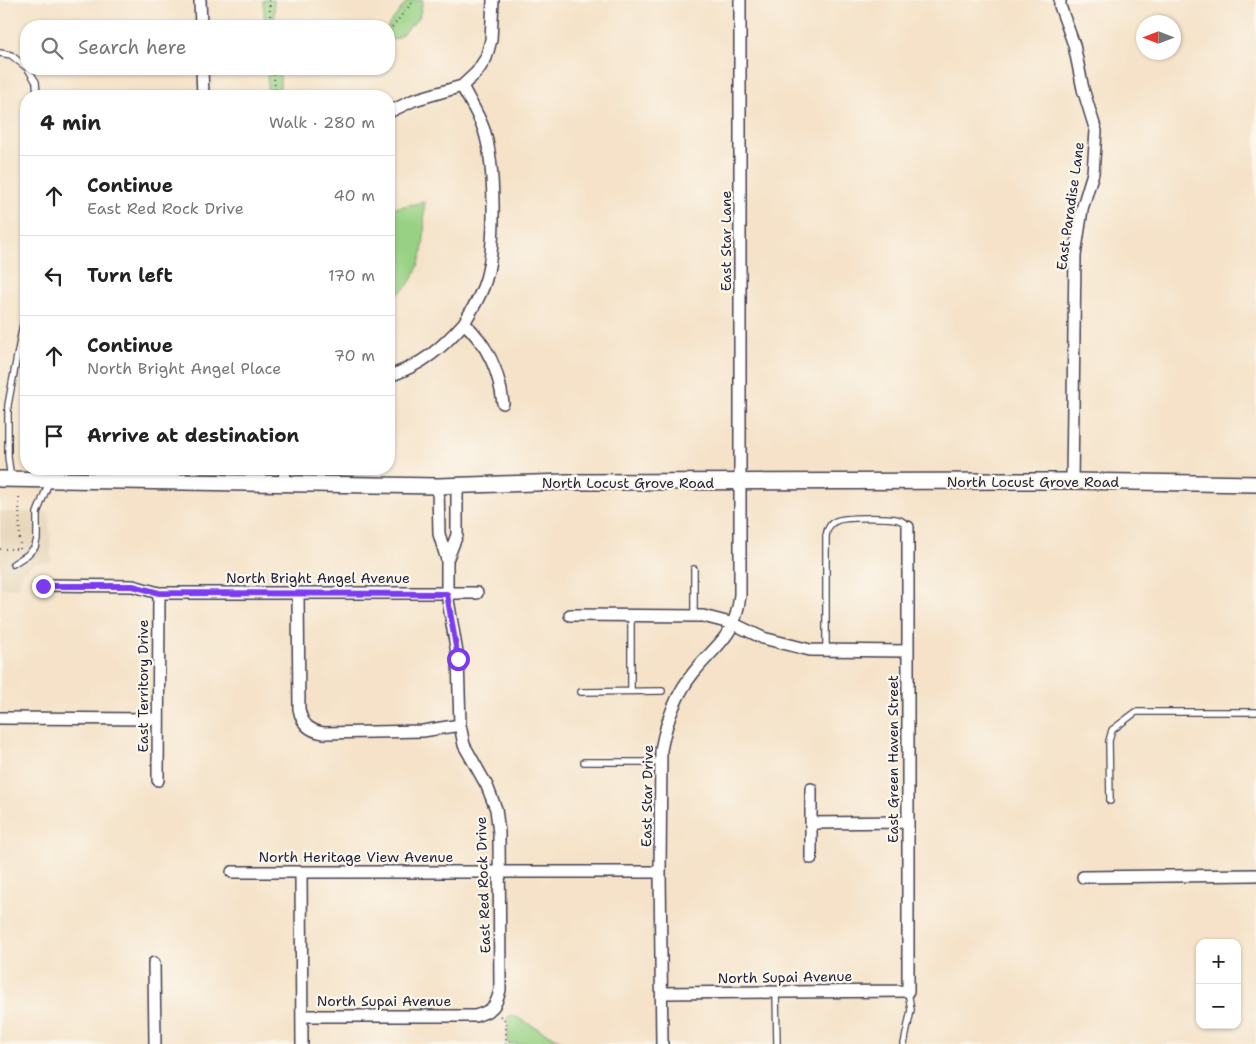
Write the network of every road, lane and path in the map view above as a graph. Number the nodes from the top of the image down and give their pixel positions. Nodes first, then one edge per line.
1 (200, 0) edge
2 (269, 0) edge
3 (414, 0) edge
4 (493, 0) edge
5 (740, 0) edge
6 (1060, 0) edge
7 (201, 20) edge
8 (270, 20) edge
9 (395, 24) edge
10 (0, 53) edge
11 (20, 62) edge
12 (32, 75) edge
13 (202, 75) edge
14 (274, 75) edge
15 (462, 86) junction
16 (37, 90) edge
17 (203, 90) edge
18 (276, 90) edge
19 (395, 109) edge
20 (464, 323) junction
21 (20, 340) edge
22 (395, 374) edge
23 (503, 403) dead end
24 (284, 476) edge
25 (6, 480) edge
26 (50, 480) junction
27 (1072, 481) junction
28 (741, 482) junction
29 (1256, 484) edge
30 (458, 485) junction
31 (438, 486) junction
32 (19, 495) dead end
33 (908, 527) joint
34 (0, 549) edge
35 (447, 560) junction
36 (13, 564) dead end
37 (694, 569) dead end
38 (43, 586) dead end
39 (159, 593) junction
40 (298, 593) junction
41 (447, 594) junction
42 (477, 594) dead end
43 (570, 615) dead end
44 (631, 615) junction
45 (694, 616) junction
46 (734, 624) junction
47 (826, 652) junction
48 (908, 652) junction
49 (631, 691) junction
50 (662, 691) dead end
51 (581, 692) dead end
52 (1256, 712) edge
53 (0, 718) edge
54 (158, 719) junction
55 (460, 725) junction
56 (584, 762) dead end
57 (660, 762) junction
58 (158, 780) dead end
59 (812, 789) dead end
60 (1110, 801) dead end
61 (908, 822) junction
62 (812, 823) junction
63 (811, 858) dead end
64 (232, 872) dead end
65 (300, 872) junction
66 (500, 872) junction
67 (660, 872) junction
68 (1256, 875) edge
69 (1083, 877) dead end
70 (154, 963) dead end
71 (908, 990) junction
72 (776, 992) junction
73 (662, 993) junction
74 (496, 1011) junction
75 (302, 1016) junction
76 (155, 1044) edge
77 (302, 1044) edge
78 (506, 1044) edge
79 (662, 1044) edge
80 (777, 1044) edge
81 (904, 1044) edge

1 - 7 street
2 - 8 path
3 - 9 path
4 - 15 street
5 - 28 street, East Star Lane
6 - 27 street, East Paradise Lane
10 - 11 lane
12 - 16 lane
13 - 17 street
14 - 18 path
15 - 19 street
15 - 20 street
20 - 22 street
20 - 23 street
21 - 25 lane
24 - 26 main road, North Locust Grove Road
24 - 31 main road, North Locust Grove Road
25 - 26 main road, North Locust Grove Road
26 - 36 lane
27 - 28 main road, North Locust Grove Road
27 - 29 main road, North Locust Grove Road
28 - 30 main road, North Locust Grove Road
28 - 46 street, East Star Drive
30 - 31 main road, North Locust Grove Road
30 - 35 street, East Red Rock Drive
31 - 35 street, East Red Rock Drive
32 - 34 path
33 - 47 lane
33 - 48 street, East Green Haven Street
35 - 41 street, East Red Rock Drive
37 - 45 lane
38 - 39 street, North Bright Angel Avenue
39 - 40 street, North Bright Angel Avenue
39 - 54 street, East Territory Drive
40 - 41 street, North Bright Angel Avenue
40 - 55 street
41 - 42 street, North Bright Angel Avenue
41 - 55 street, East Red Rock Drive
43 - 44 street
44 - 45 street
44 - 49 lane
45 - 46 street
46 - 47 street
46 - 57 street, East Star Drive
47 - 48 street
48 - 61 street, East Green Haven Street
49 - 50 lane
49 - 51 lane
52 - 60 lane
53 - 54 street
54 - 58 street, East Territory Drive
55 - 66 street, East Red Rock Drive
56 - 57 lane
57 - 67 street, East Star Drive
59 - 62 street
61 - 62 street
61 - 71 street, East Green Haven Street
62 - 63 street
64 - 65 street, North Heritage View Avenue
65 - 66 street, North Heritage View Avenue
65 - 75 street
66 - 67 street, North Heritage View Avenue
66 - 74 street, East Red Rock Drive
67 - 73 street, East Star Drive
68 - 69 street
70 - 76 street
71 - 72 street, North Supai Avenue
71 - 81 lane
72 - 73 street, North Supai Avenue
72 - 80 lane
73 - 79 street, East Star Drive
74 - 75 street, North Supai Avenue
74 - 78 path
75 - 77 street

